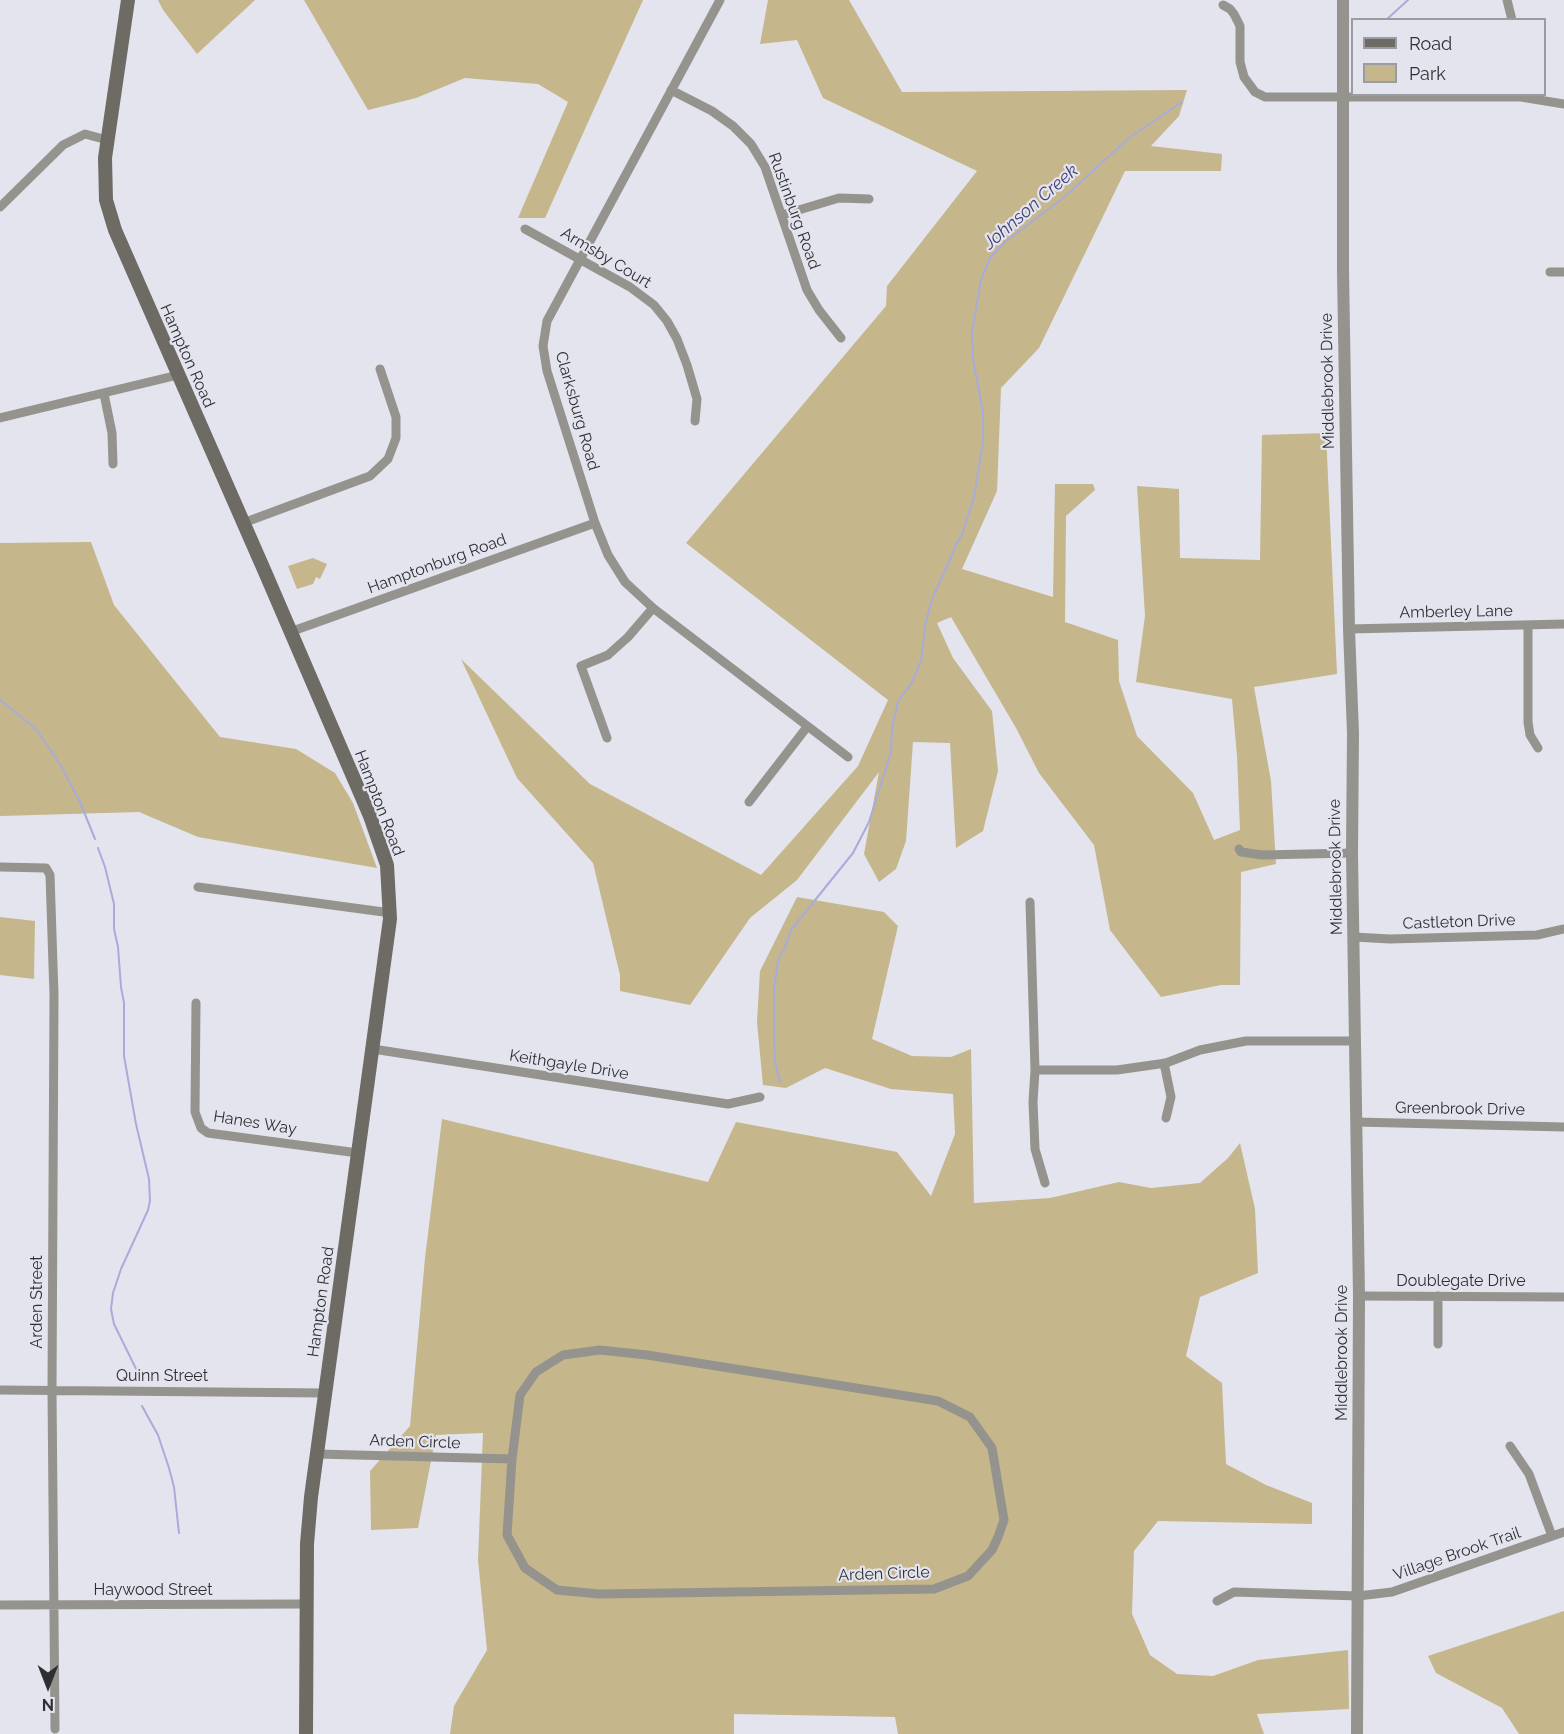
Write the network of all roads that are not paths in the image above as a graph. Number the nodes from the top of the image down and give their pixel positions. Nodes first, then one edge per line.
1 (128, 0) edge
2 (720, 0) edge
3 (1343, 0) edge
4 (1507, 0) edge
5 (1223, 5) dead end
6 (1512, 18) edge
7 (671, 90) junction
8 (1521, 96) edge
9 (1342, 97) junction
10 (1564, 104) edge
11 (107, 140) junction
12 (868, 199) dead end
13 (0, 207) edge
14 (782, 215) junction
15 (525, 229) dead end
16 (580, 259) junction
17 (1550, 272) dead end
18 (1564, 272) edge
19 (842, 339) dead end
20 (380, 369) dead end
21 (178, 375) junction
22 (104, 394) junction
23 (0, 418) edge
24 (695, 421) dead end
25 (113, 464) dead end
26 (243, 523) junction
27 (595, 523) junction
28 (653, 608) junction
29 (1564, 624) edge
30 (1528, 626) junction
31 (1349, 629) junction
32 (290, 632) junction
33 (807, 727) junction
34 (607, 738) dead end
35 (1538, 748) dead end
36 (848, 757) dead end
37 (750, 802) dead end
38 (1239, 849) dead end
39 (1352, 853) junction
40 (0, 867) edge
41 (198, 887) dead end
42 (1030, 902) dead end
43 (391, 913) junction
44 (1564, 928) edge
45 (1354, 937) junction
46 (196, 1003) dead end
47 (1355, 1041) junction
48 (373, 1049) junction
49 (1164, 1063) junction
50 (1035, 1070) junction
51 (760, 1097) dead end
52 (1167, 1118) dead end
53 (1356, 1122) junction
54 (1564, 1126) edge
55 (358, 1153) junction
56 (1046, 1183) dead end
57 (1359, 1296) junction
58 (1438, 1296) junction
59 (1564, 1297) edge
60 (1438, 1344) dead end
61 (0, 1390) edge
62 (52, 1390) junction
63 (325, 1393) junction
64 (1510, 1446) dead end
65 (317, 1454) junction
66 (512, 1459) junction
67 (1564, 1532) edge
68 (1552, 1536) junction
69 (1358, 1596) junction
70 (1217, 1601) dead end
71 (306, 1604) junction
72 (0, 1605) edge
73 (54, 1606) junction
74 (55, 1729) dead end
75 (306, 1734) edge
76 (1357, 1734) edge

1 - 11 main road, Hampton Road
2 - 7 street, Clarksburg Road
3 - 9 street, Middlebrook Drive
4 - 6 street
5 - 9 street
7 - 14 street, Rustinburg Road
7 - 16 street, Clarksburg Road
8 - 9 street
8 - 10 street
9 - 31 street, Middlebrook Drive
11 - 13 street
11 - 21 main road, Hampton Road
12 - 14 street
14 - 19 street, Rustinburg Road
15 - 16 street, Armsby Court
16 - 24 street, Armsby Court
16 - 27 street, Clarksburg Road
17 - 18 street
20 - 26 street
21 - 22 street
21 - 26 main road, Hampton Road
22 - 23 street
22 - 25 street
26 - 32 main road, Hampton Road
27 - 28 street, Clarksburg Road
27 - 32 street, Hamptonburg Road
28 - 33 street, Clarksburg Road
28 - 34 street
29 - 30 street, Amberley Lane
30 - 31 street, Amberley Lane
30 - 35 street
31 - 39 street, Middlebrook Drive
32 - 43 main road, Hampton Road
33 - 36 street, Clarksburg Road
33 - 37 street
38 - 39 street
39 - 45 street, Middlebrook Drive
40 - 62 street, Arden Street
41 - 43 street
42 - 50 street
43 - 48 main road, Hampton Road
44 - 45 street, Castleton Drive
45 - 47 street, Middlebrook Drive
46 - 55 street, Hanes Way
47 - 49 street
47 - 53 street, Middlebrook Drive
48 - 51 street, Keithgayle Drive
48 - 55 main road, Hampton Road
49 - 50 street
49 - 52 street
50 - 56 street
53 - 54 street, Greenbrook Drive
53 - 57 street, Middlebrook Drive
55 - 63 main road, Hampton Road
57 - 58 street, Doublegate Drive
57 - 69 street, Middlebrook Drive
58 - 59 street, Doublegate Drive
58 - 60 street
61 - 62 street, Quinn Street
62 - 63 street, Quinn Street
62 - 73 street, Arden Street
63 - 65 main road, Hampton Road
64 - 68 street
65 - 66 street, Arden Circle
65 - 71 main road, Hampton Road
66 - 66 street, Arden Circle
67 - 68 street, Village Brook Trail
68 - 69 street, Village Brook Trail
69 - 70 street, Village Brook Trail
69 - 76 street, Middlebrook Drive
71 - 73 street, Haywood Street
71 - 75 main road, Hampton Road
72 - 73 street, Haywood Street
73 - 74 street, Arden Street

